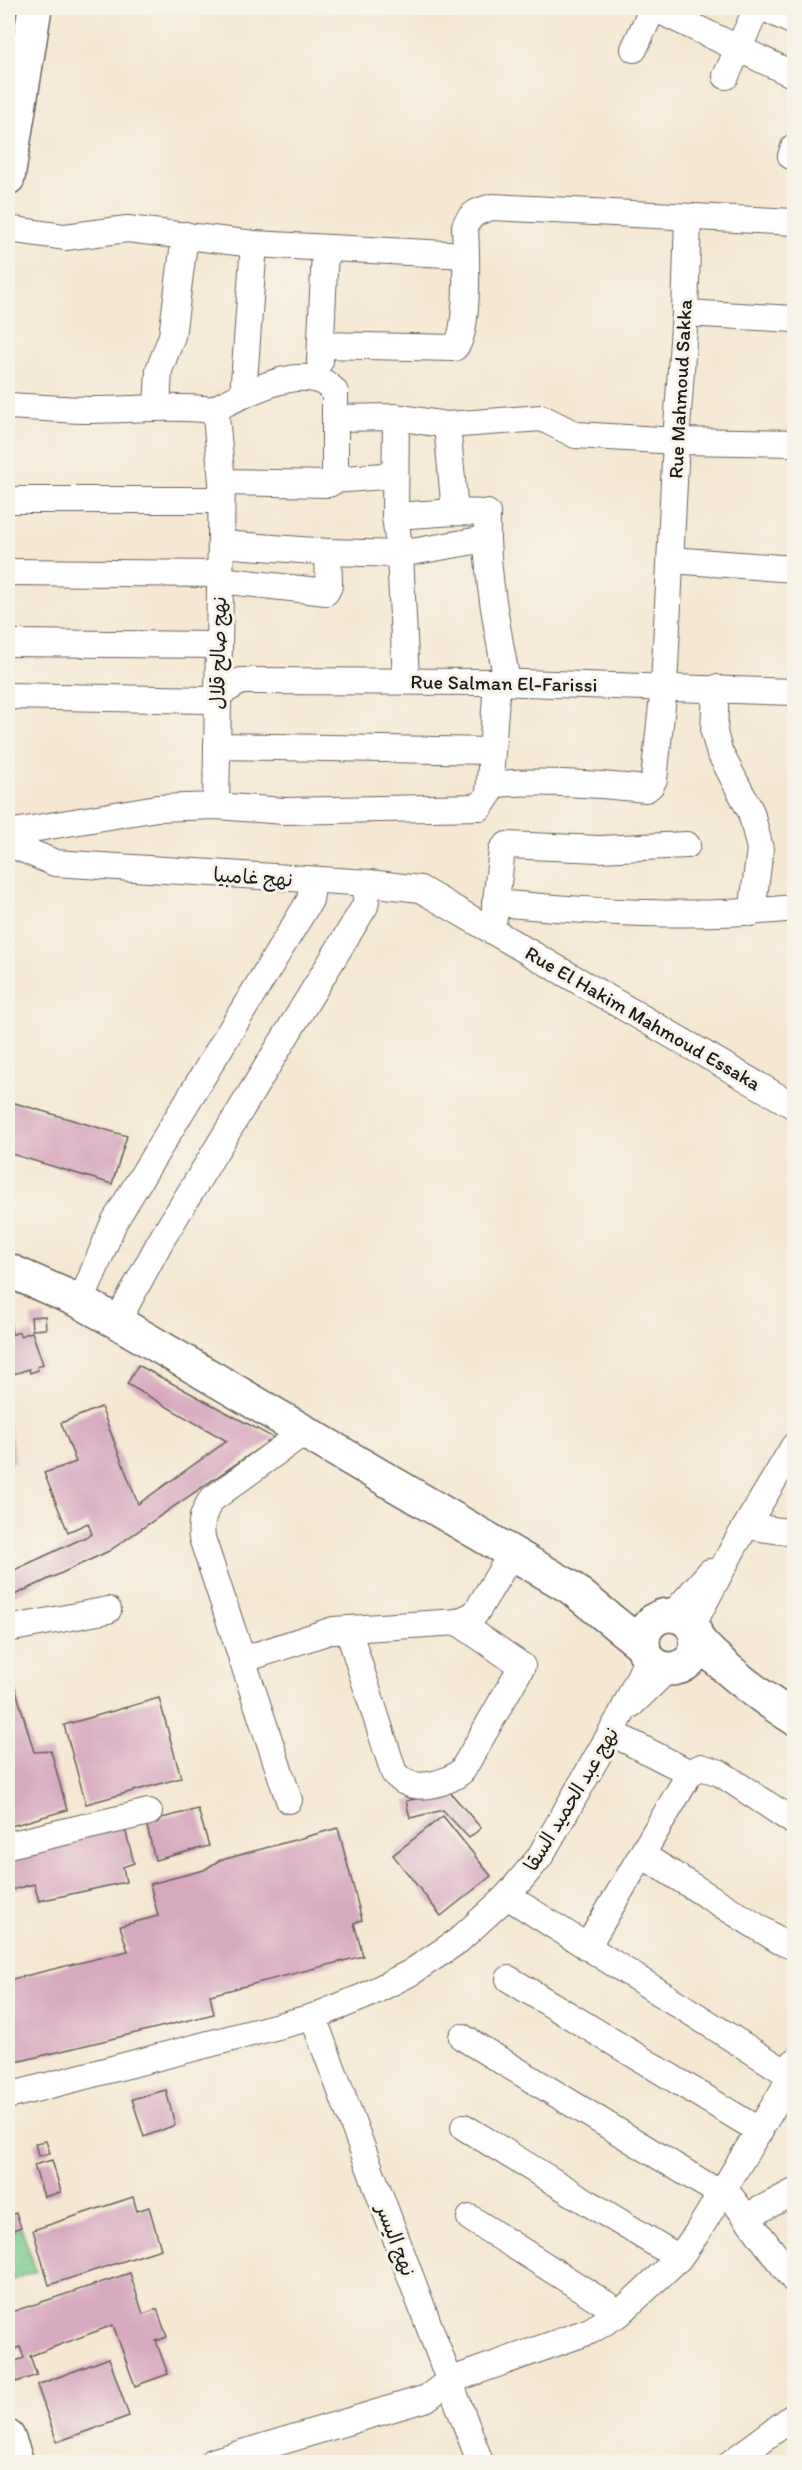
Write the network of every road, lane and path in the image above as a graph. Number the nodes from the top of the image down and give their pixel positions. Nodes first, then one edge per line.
1 (35, 8) edge
2 (654, 8) edge
3 (757, 8) edge
4 (764, 8) edge
5 (795, 22) edge
6 (634, 49) dead end
7 (739, 49) junction
8 (795, 75) edge
9 (726, 76) dead end
10 (8, 178) edge
11 (688, 217) junction
12 (795, 222) edge
13 (8, 229) edge
14 (184, 235) junction
15 (254, 244) junction
16 (325, 249) junction
17 (466, 255) junction
18 (685, 313) junction
19 (795, 319) edge
20 (322, 345) junction
21 (318, 380) junction
22 (243, 395) junction
23 (8, 406) edge
24 (157, 406) junction
25 (212, 410) junction
26 (396, 417) junction
27 (335, 418) junction
28 (447, 425) junction
29 (676, 441) junction
30 (795, 442) edge
31 (395, 475) junction
32 (334, 480) junction
33 (222, 491) junction
34 (8, 500) edge
35 (455, 512) junction
36 (395, 516) junction
37 (486, 539) junction
38 (220, 544) junction
39 (328, 552) junction
40 (400, 554) junction
41 (671, 560) junction
42 (795, 569) edge
43 (8, 572) edge
44 (220, 577) junction
45 (8, 643) edge
46 (218, 645) junction
47 (406, 680) junction
48 (502, 682) junction
49 (664, 687) junction
50 (716, 688) junction
51 (795, 692) edge
52 (218, 695) junction
53 (8, 696) edge
54 (217, 746) junction
55 (492, 751) junction
56 (490, 785) junction
57 (216, 806) junction
58 (8, 833) edge
59 (8, 843) edge
60 (687, 845) dead end
61 (313, 881) junction
62 (369, 883) junction
63 (495, 903) junction
64 (795, 908) edge
65 (752, 913) junction
66 (492, 930) junction
67 (795, 1106) edge
68 (8, 1270) edge
69 (81, 1302) junction
70 (117, 1322) junction
71 (304, 1432) junction
72 (795, 1446) edge
73 (795, 1533) edge
74 (742, 1534) junction
75 (512, 1553) junction
76 (570, 1587) junction
77 (108, 1610) dead end
78 (458, 1622) junction
79 (680, 1624) junction
80 (8, 1629) edge
81 (348, 1629) junction
82 (242, 1660) junction
83 (660, 1660) junction
84 (783, 1711) edge
85 (616, 1725) junction
86 (690, 1773) junction
87 (289, 1800) dead end
88 (149, 1812) dead end
89 (795, 1822) edge
90 (8, 1845) edge
91 (642, 1854) junction
92 (507, 1896) junction
93 (587, 1947) junction
94 (795, 1947) edge
95 (509, 1979) dead end
96 (313, 2017) junction
97 (462, 2037) dead end
98 (793, 2068) edge
99 (10, 2097) edge
100 (464, 2127) dead end
101 (760, 2131) junction
102 (723, 2191) junction
103 (795, 2192) edge
104 (746, 2217) junction
105 (470, 2218) dead end
106 (679, 2258) junction
107 (795, 2280) edge
108 (620, 2313) junction
109 (449, 2381) junction
110 (795, 2416) edge
111 (8, 2437) edge
112 (17, 2463) edge
113 (212, 2463) edge
114 (480, 2463) edge
115 (732, 2463) edge

1 - 10 main road
2 - 6 street
2 - 7 street
3 - 7 street
4 - 5 street
7 - 8 street
7 - 9 street
11 - 12 street
11 - 17 street
11 - 18 street, Rue Mahmoud Sakka
13 - 14 street
14 - 15 street
14 - 24 street
15 - 16 street
15 - 22 street
16 - 17 street
16 - 20 street
17 - 20 street
18 - 19 street
18 - 29 street, Rue Mahmoud Sakka
20 - 21 street
21 - 22 street
21 - 27 street
22 - 25 street
23 - 24 street
24 - 25 street
25 - 33 street, نهج صالح قلال
26 - 27 street
26 - 28 street
26 - 31 street
27 - 32 street
28 - 29 street
28 - 35 street
29 - 30 street
29 - 41 street, Rue Mahmoud Sakka
31 - 32 street
31 - 36 street
32 - 33 street
33 - 34 street
33 - 38 street, نهج صالح قلال
35 - 36 street
35 - 37 street
36 - 40 street
37 - 40 street
37 - 48 street
38 - 39 street
38 - 44 street, نهج صالح قلال
39 - 40 street
39 - 44 street
40 - 47 street
41 - 42 street
41 - 49 street, Rue Mahmoud Sakka
43 - 44 street
44 - 46 street, نهج صالح قلال
45 - 46 street
46 - 52 street, نهج صالح قلال
47 - 48 street, Rue Salman El-Farissi
47 - 52 street, Rue Salman El-Farissi
48 - 49 street, Rue Salman El-Farissi
48 - 55 street
49 - 50 street, Rue Salman El-Farissi
49 - 56 street, Rue Mahmoud Sakka
50 - 51 street, Rue Salman El-Farissi
50 - 65 street
52 - 53 street, Rue Salman El-Farissi
52 - 54 street, نهج صالح قلال
54 - 55 street
54 - 57 street, نهج صالح قلال
55 - 56 street
56 - 57 street
57 - 58 street
59 - 61 street, نهج غامبيا
60 - 63 street
61 - 62 street, نهج غامبيا
61 - 69 street
62 - 66 street, نهج غامبيا
62 - 70 street
63 - 65 street
63 - 66 street
64 - 65 street
66 - 67 street, Rue El Hakim Mahmoud Essaka
68 - 69 main road
69 - 70 main road
70 - 71 main road
71 - 75 main road
71 - 82 street
72 - 74 street
73 - 74 street
74 - 79 street
75 - 76 main road
75 - 78 street
76 - 79 main road
76 - 83 main road
77 - 80 street
78 - 81 street
78 - 81 street
79 - 83 main road
79 - 83 main road
79 - 84 main road
81 - 82 street
82 - 87 street
83 - 84 main road
83 - 85 street, نهج عبد الحميد السقا
85 - 86 street
85 - 92 street, نهج عبد الحميد السقا
86 - 89 street
86 - 91 street
88 - 90 street
91 - 93 street
91 - 94 street
92 - 93 street
92 - 96 street, نهج عبد الحميد السقا
93 - 98 street
95 - 101 street
96 - 99 street, نهج عبد الحميد السقا
96 - 109 street, نهج اليسر
97 - 102 street
98 - 101 street
100 - 106 street
101 - 102 street
102 - 104 street
102 - 106 street
103 - 104 street
104 - 107 street
105 - 108 street
106 - 108 street
108 - 109 street
109 - 113 street
109 - 114 street, نهج اليسر
110 - 115 street
111 - 112 main road

